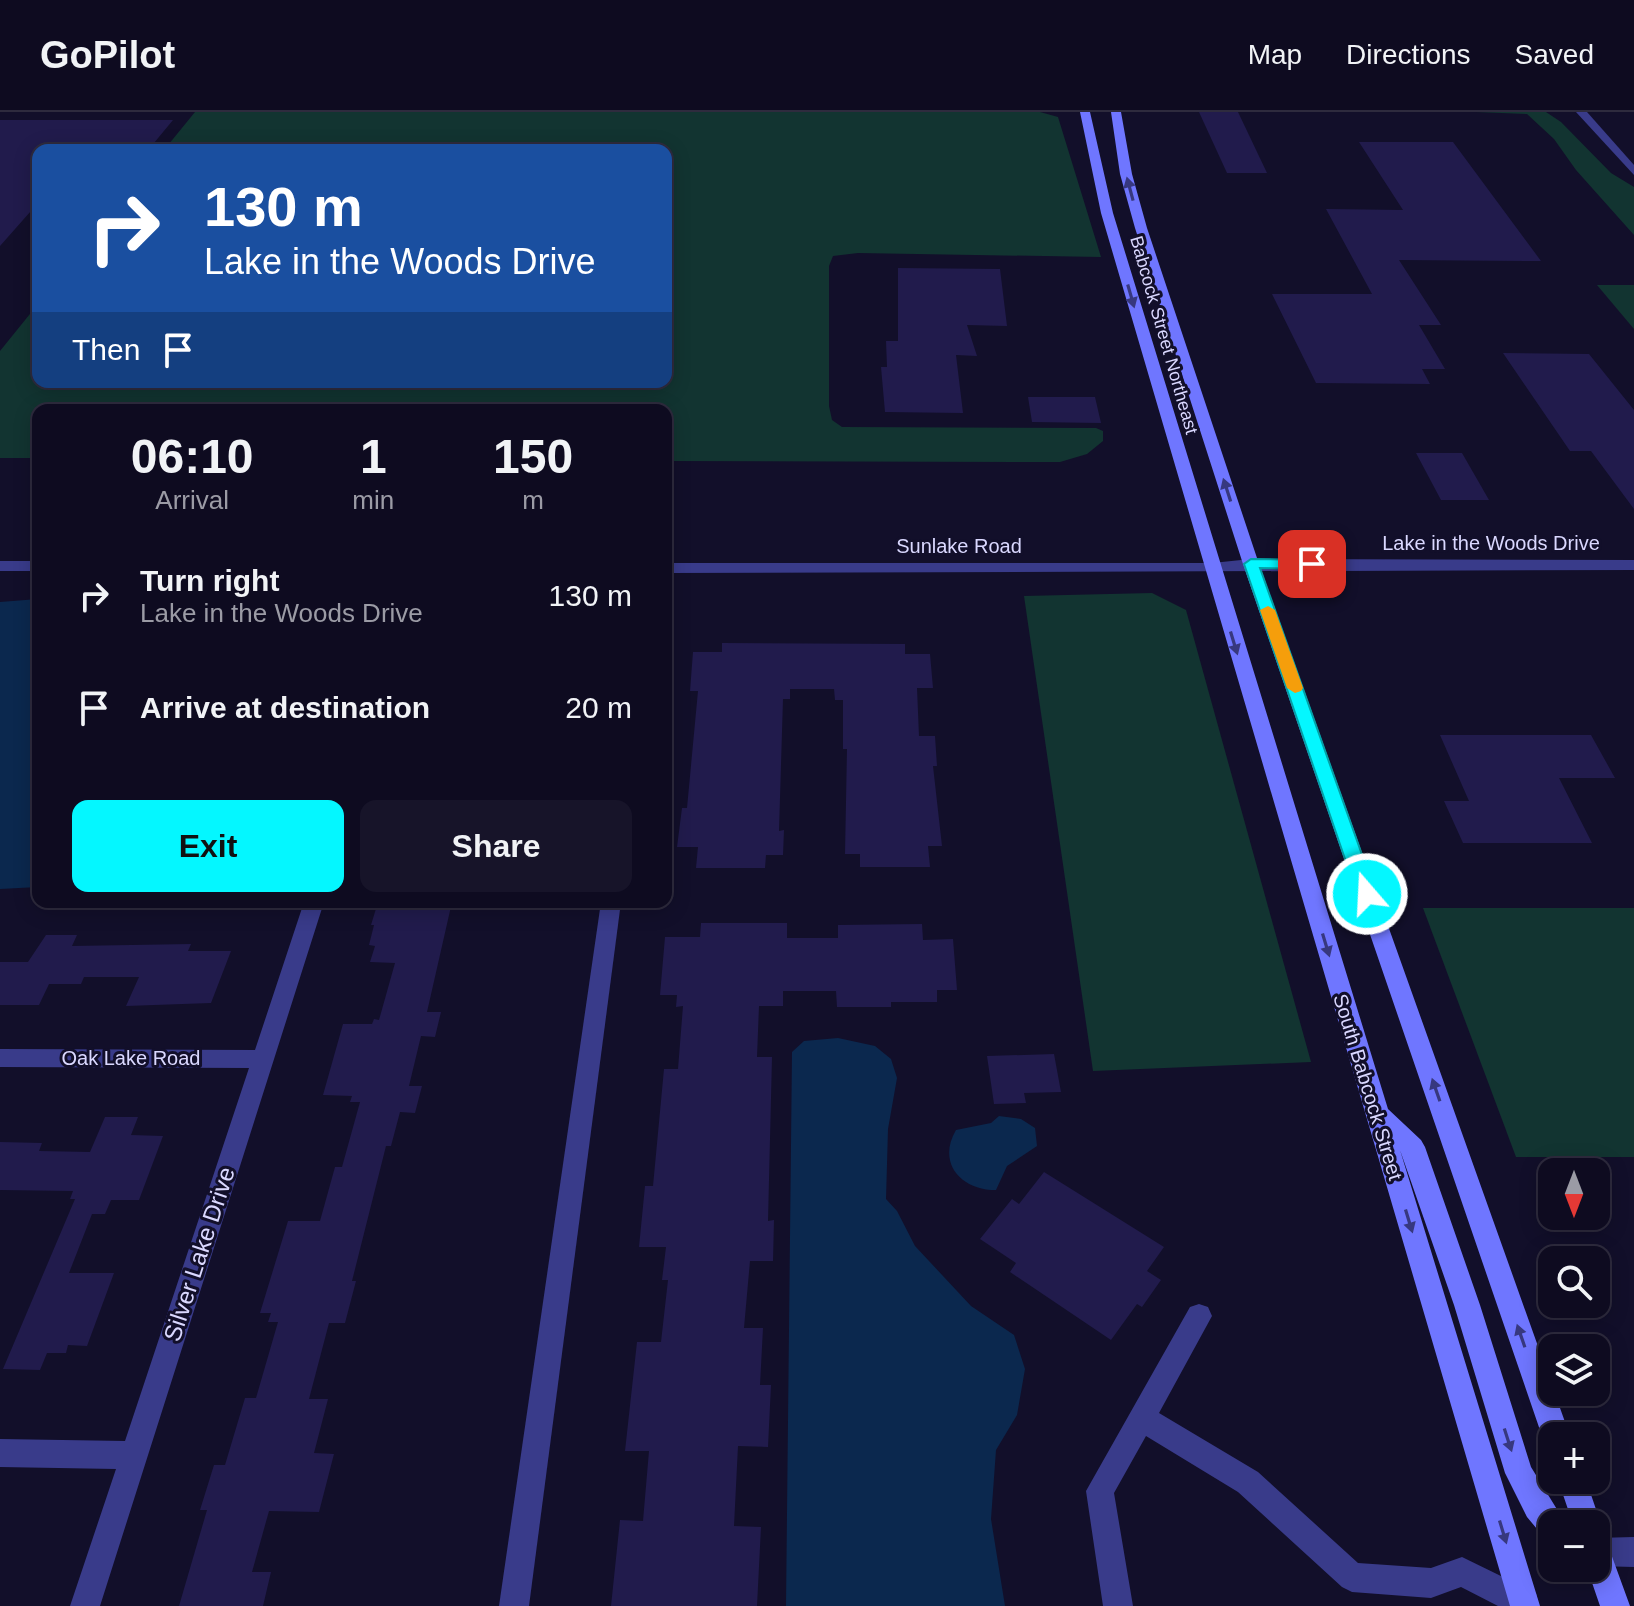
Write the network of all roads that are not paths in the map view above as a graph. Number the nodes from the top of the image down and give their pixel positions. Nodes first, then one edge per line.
1 (1085, 112) edge
2 (1116, 112) edge
3 (1581, 112) edge
4 (1634, 172) edge
5 (1251, 564) junction
6 (1634, 565) edge
7 (0, 566) edge
8 (32, 566) edge
9 (672, 568) edge
10 (1212, 568) junction
11 (312, 908) edge
12 (610, 908) edge
13 (0, 1058) edge
14 (263, 1059) junction
15 (1376, 1113) junction
16 (1199, 1316) dead end
17 (1141, 1418) junction
18 (1551, 1422) edge
19 (0, 1453) edge
20 (133, 1455) junction
21 (1540, 1510) edge
22 (1610, 1551) edge
23 (1634, 1552) edge
24 (1607, 1582) edge
25 (1526, 1605) edge
26 (85, 1606) edge
27 (514, 1606) edge
28 (1118, 1606) edge
29 (1615, 1606) edge

1 -> 10 main road, Babcock Street Northeast
5 -> 2 main road, Babcock Street Northeast
3 - 4 street
5 - 6 street, Lake in the Woods Drive
5 - 10 street, Sunlake Road
18 -> 5 main road
7 - 8 street
9 - 10 street, Sunlake Road
10 -> 15 main road, South Babcock Street
11 - 14 street, Silver Lake Drive
12 - 27 street
13 - 14 street, Oak Lake Road
14 - 20 street, Silver Lake Drive
15 -> 21 main road
15 -> 25 main road, South Babcock Street
16 - 17 street
17 - 25 street
17 - 28 street
19 - 20 street
20 - 26 street, Silver Lake Drive
22 - 23 street
24 - 29 main road

